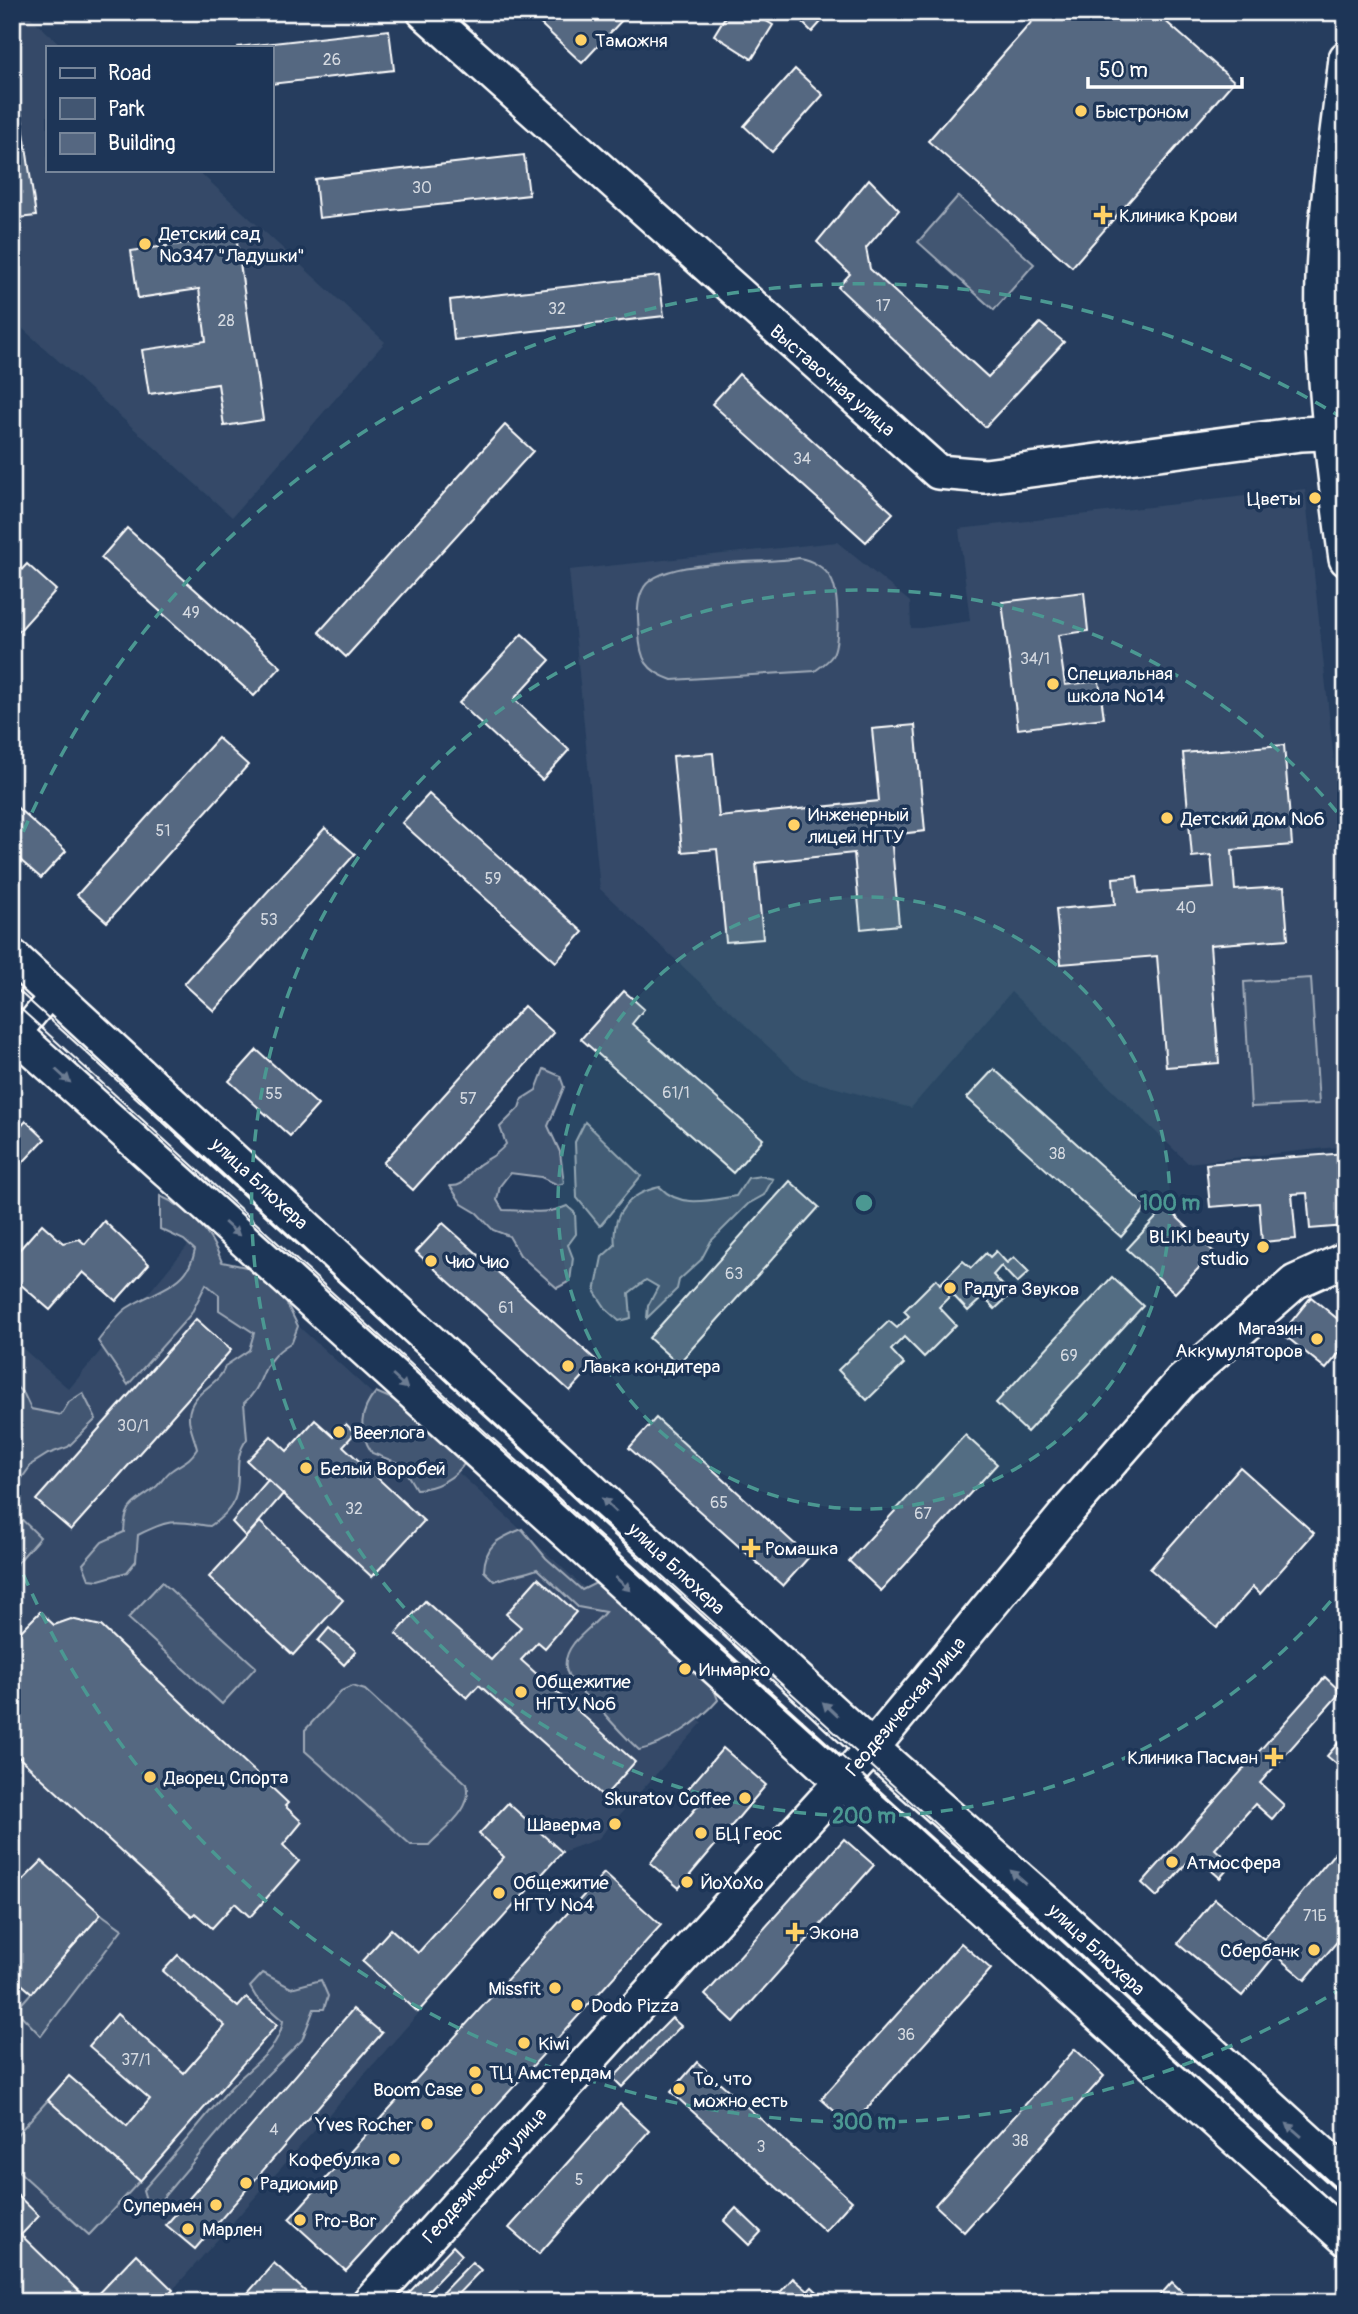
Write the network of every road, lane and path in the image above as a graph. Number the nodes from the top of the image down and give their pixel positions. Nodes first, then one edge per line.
1 (424, 12) edge
2 (1346, 58) edge
3 (1338, 432) edge
4 (1346, 559) edge
5 (12, 956) edge
6 (52, 993) junction
7 (14, 1036) edge
8 (1346, 1259) edge
9 (872, 1748) junction
10 (843, 1780) junction
11 (1346, 2175) edge
12 (1346, 2239) edge
13 (369, 2302) edge

1 - 3 street, Выставочная улица
2 - 3 street
3 - 4 street
5 - 6 street, улица Блюхера
6 - 7 street
9 -> 6 street, улица Блюхера
7 -> 10 street
8 - 9 street, Геодезическая улица
9 - 10 street, Геодезическая улица
11 -> 9 street, улица Блюхера
10 - 12 street
10 - 13 street, Геодезическая улица

